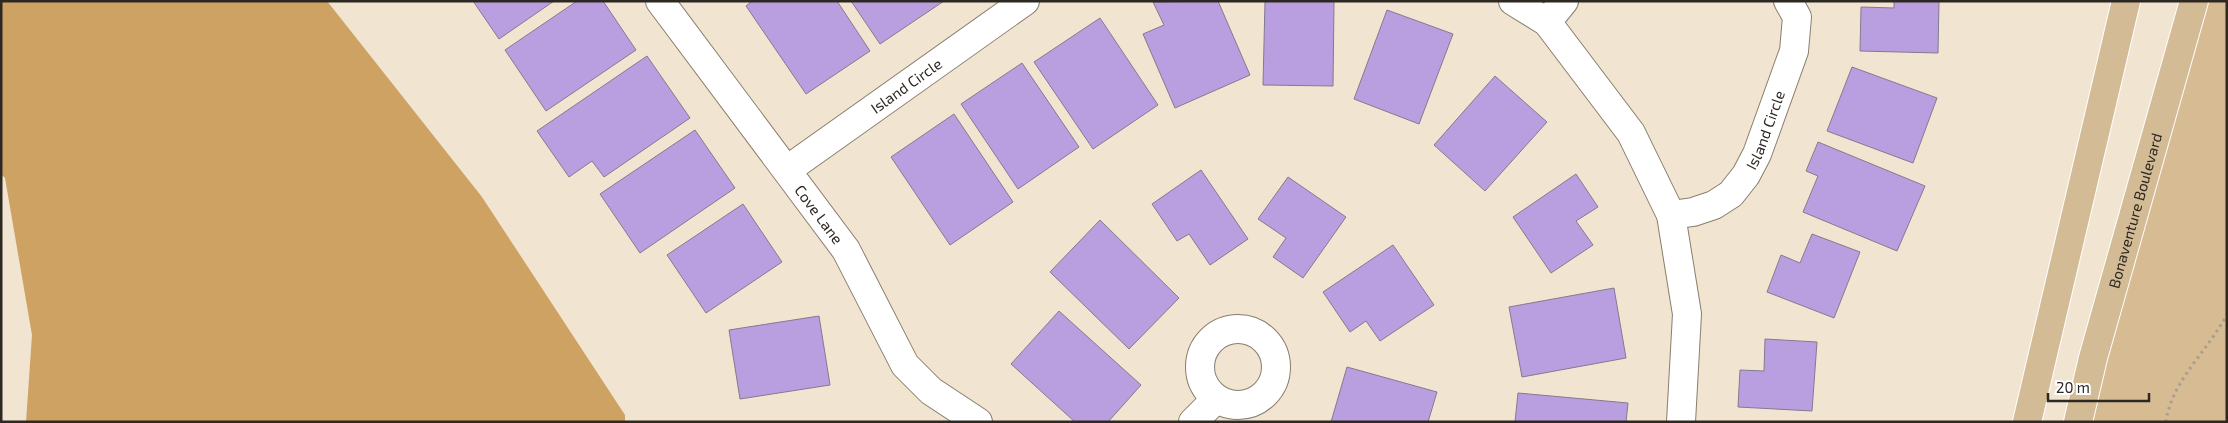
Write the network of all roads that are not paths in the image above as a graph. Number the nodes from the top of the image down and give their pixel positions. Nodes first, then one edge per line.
1 (660, 1) edge
2 (1026, 1) edge
3 (1513, 1) edge
4 (1788, 1) edge
5 (2126, 1) edge
6 (2194, 1) edge
7 (1555, 12) edge
8 (787, 170) junction
9 (1671, 215) junction
10 (1216, 399) dead end
11 (978, 422) edge
12 (1193, 422) edge
13 (1681, 422) edge
14 (2027, 422) edge
15 (2078, 422) edge

1 - 8 street, Cove Lane
2 - 8 street, Island Circle
3 - 7 street
4 - 9 street, Island Circle
5 - 14 main road
6 - 15 main road, Bonaventure Boulevard
7 - 9 street
8 - 11 street, Cove Lane
9 - 13 street
10 - 12 street

